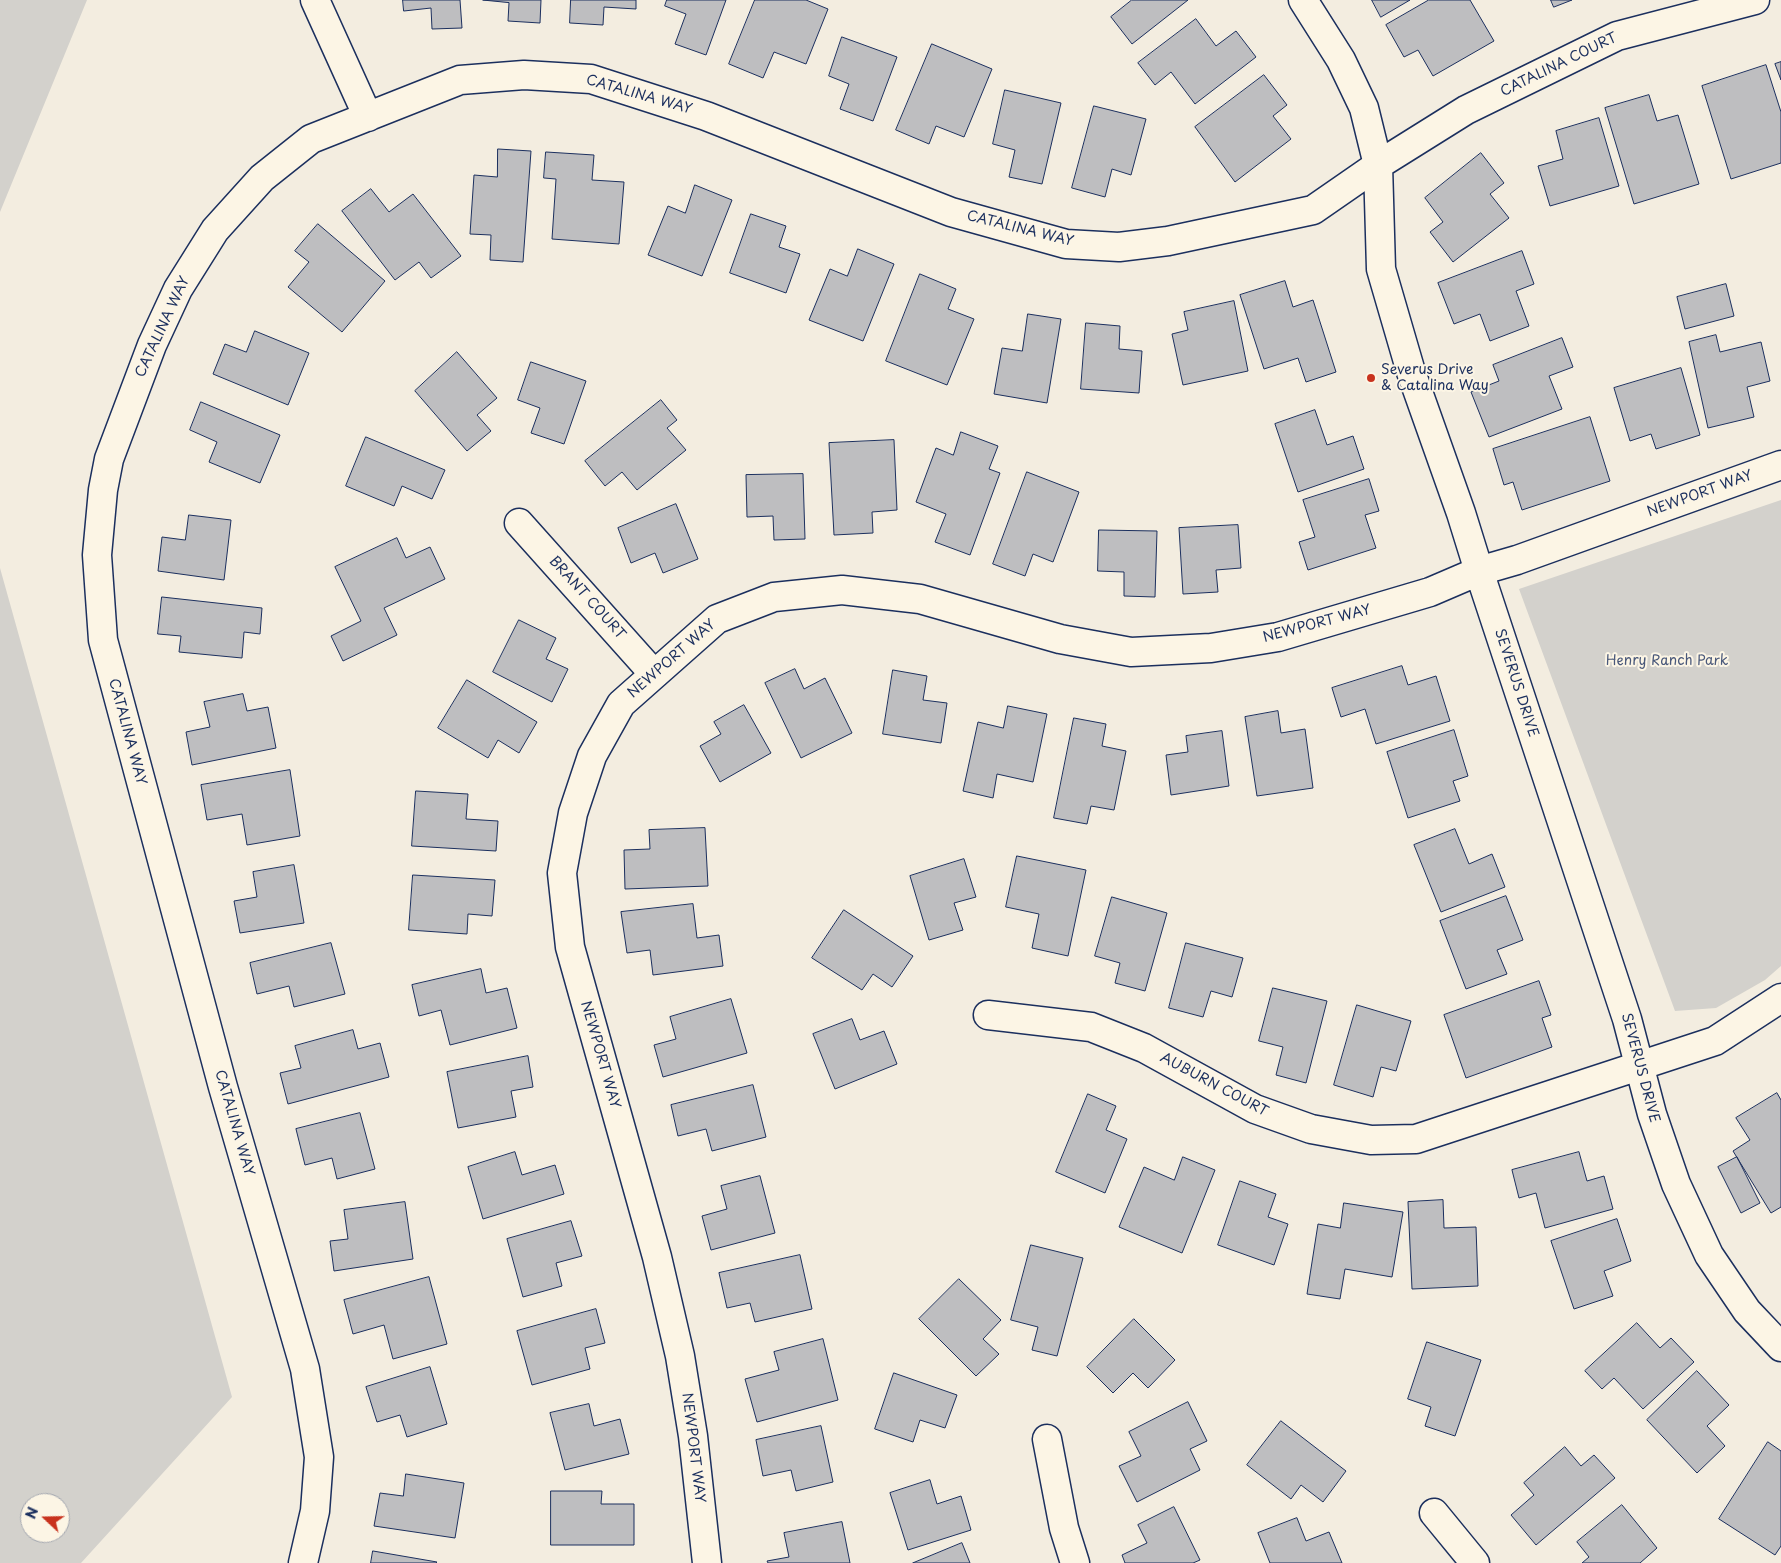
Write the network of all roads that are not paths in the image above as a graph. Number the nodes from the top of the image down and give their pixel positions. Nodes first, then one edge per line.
1 (315, 0) edge
2 (1303, 0) edge
3 (1755, 0) edge
4 (368, 117) junction
5 (1378, 165) junction
6 (1781, 466) edge
7 (519, 522) dead end
8 (1479, 571) junction
9 (654, 674) junction
10 (1781, 998) edge
11 (988, 1015) dead end
12 (1640, 1066) junction
13 (1781, 1347) edge
14 (1047, 1439) dead end
15 (1434, 1513) dead end
16 (303, 1563) edge
17 (707, 1563) edge
18 (1075, 1563) edge
19 (1474, 1563) edge

1 - 4 street
2 - 5 street, SEVERUS DRIVE
3 - 5 street, CATALINA COURT
4 - 5 street, CATALINA WAY
4 - 16 street, CATALINA WAY
5 - 8 street, SEVERUS DRIVE
6 - 8 street, NEWPORT WAY
7 - 9 street, BRANT COURT
8 - 9 street, NEWPORT WAY
8 - 12 street, SEVERUS DRIVE
9 - 17 street, NEWPORT WAY
10 - 12 street, AUBURN COURT
11 - 12 street, AUBURN COURT
12 - 13 street, SEVERUS DRIVE
14 - 18 street
15 - 19 street

